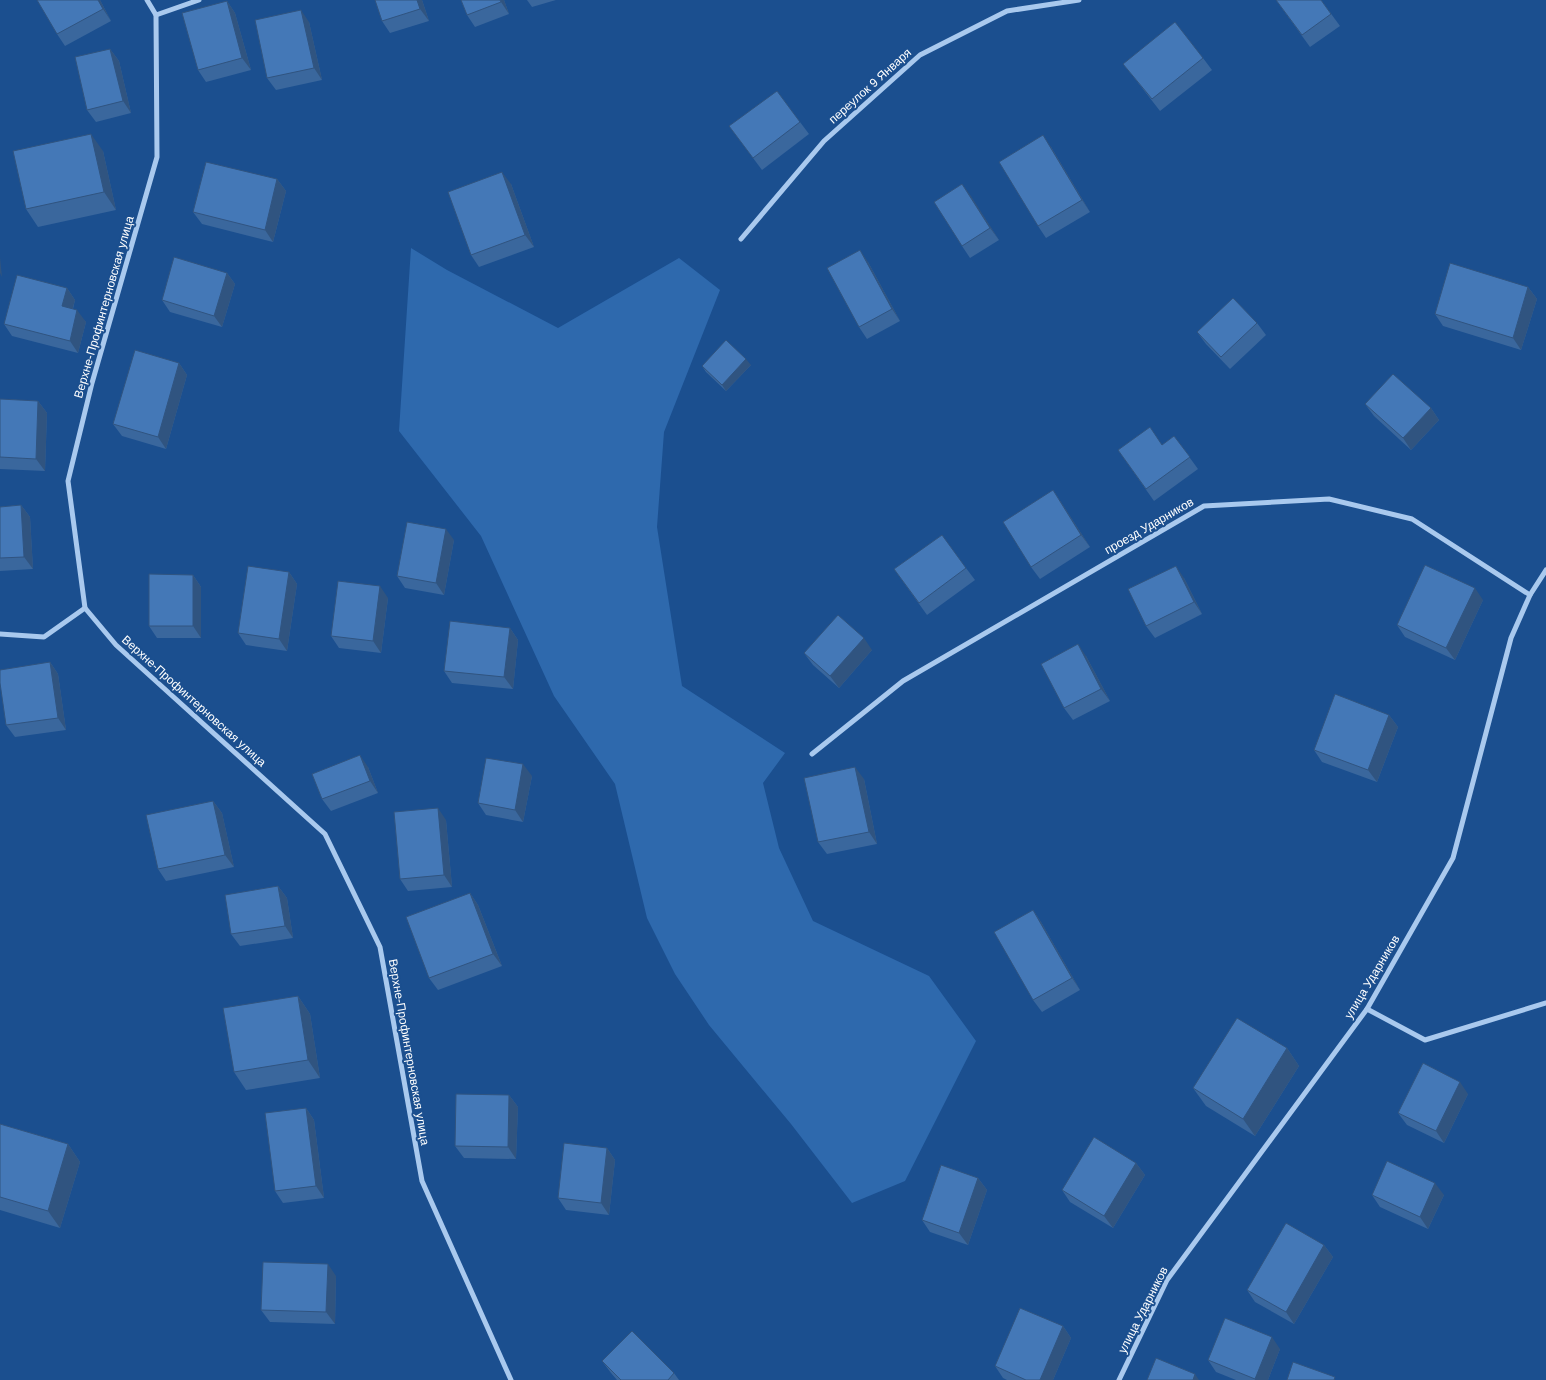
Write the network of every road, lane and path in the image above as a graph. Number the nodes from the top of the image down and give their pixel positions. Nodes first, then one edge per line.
1 (146, 0) edge
2 (199, 0) edge
3 (1079, 0) edge
4 (156, 15) junction
5 (741, 239) dead end
6 (1546, 570) edge
7 (1530, 595) junction
8 (85, 608) junction
9 (0, 634) edge
10 (812, 754) dead end
11 (1546, 1003) edge
12 (1367, 1009) junction
13 (511, 1380) edge
14 (1119, 1380) edge

1 - 4 street
2 - 4 street
3 - 5 street, переулок 9 Января
4 - 8 street, Верхне-Профинтерновская улица
6 - 7 street, улица Ударников
7 - 10 street, проезд Ударников
7 - 12 street, улица Ударников
8 - 9 street
8 - 13 street, Верхне-Профинтерновская улица
11 - 12 street
12 - 14 street, улица Ударников

